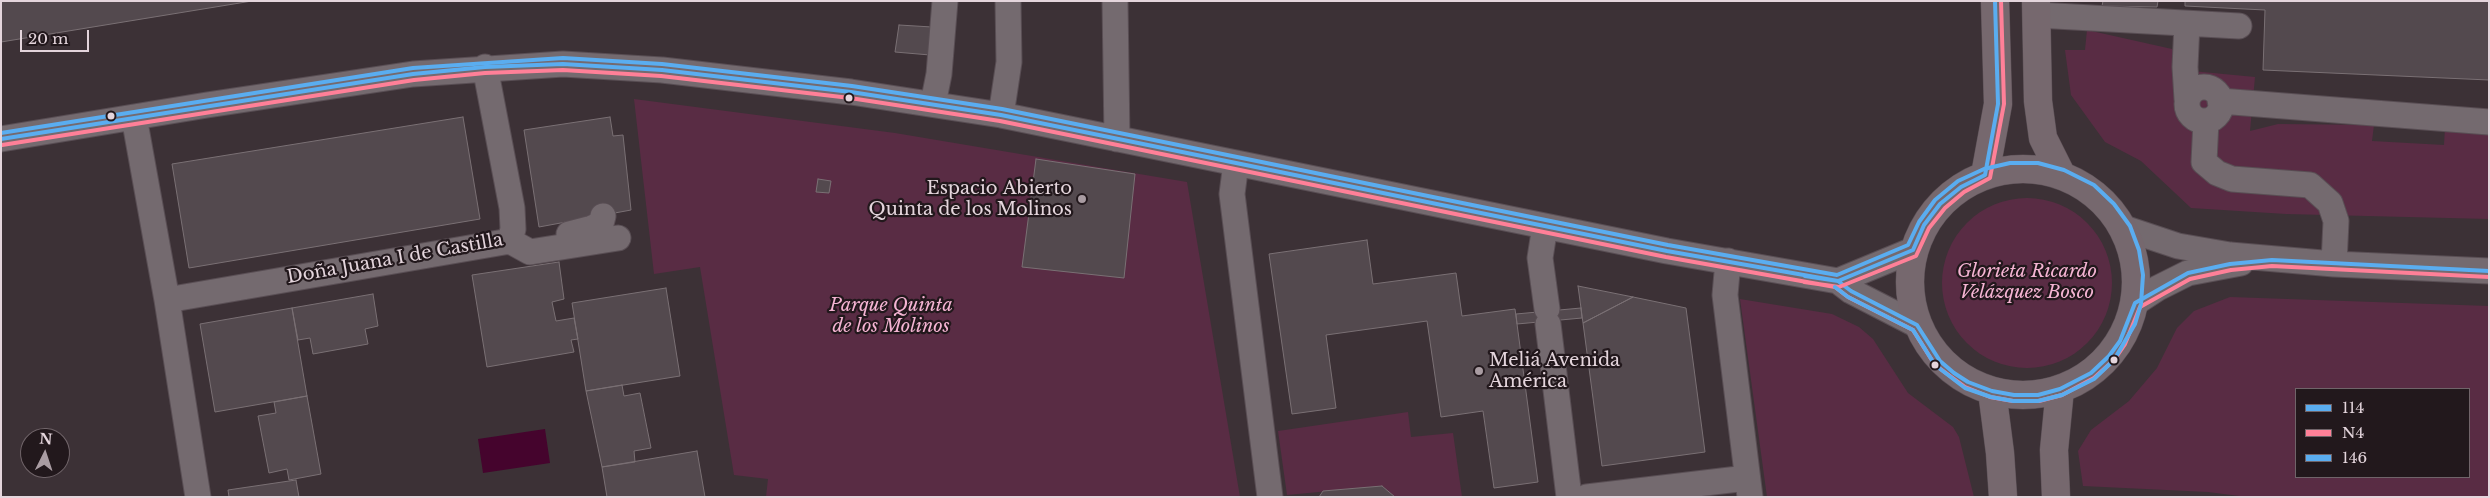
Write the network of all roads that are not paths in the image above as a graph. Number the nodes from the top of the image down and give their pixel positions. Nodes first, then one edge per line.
1 (945, 1) edge
2 (1008, 1) edge
3 (1114, 1) edge
4 (1995, 1) edge
5 (2037, 8) edge
6 (2174, 16) edge
7 (2238, 26) dead end
8 (485, 67) junction
9 (2187, 99) junction
10 (2220, 101) junction
11 (933, 104) junction
12 (1001, 115) junction
13 (134, 117) junction
14 (2206, 120) junction
15 (2489, 122) edge
16 (1, 139) edge
17 (1117, 139) junction
18 (1236, 163) junction
19 (1985, 174) junction
20 (2062, 176) junction
21 (603, 216) dead end
22 (1545, 226) junction
23 (2124, 228) junction
24 (618, 238) dead end
25 (510, 241) junction
26 (1914, 250) junction
27 (2272, 260) junction
28 (1728, 262) junction
29 (2334, 264) junction
30 (2489, 271) edge
31 (1838, 281) junction
32 (167, 300) junction
33 (2135, 303) junction
34 (1917, 325) junction
35 (2060, 389) junction
36 (1992, 391) junction
37 (1748, 487) edge
38 (198, 497) edge
39 (1270, 497) edge
40 (1569, 497) edge
41 (1587, 497) edge
42 (2003, 497) edge
43 (2056, 497) edge

1 - 11 street
2 - 12 street
3 - 17 street
4 - 19 main road
5 - 6 street
5 - 20 main road
6 - 7 street
6 - 9 street
8 - 11 street
8 - 13 street
8 - 25 street, Doña Juana I de Castilla
9 - 10 street
9 - 14 street
10 - 14 street
10 - 15 street
11 - 12 street
12 - 17 street
13 - 16 street
13 - 32 street
14 - 29 street
17 - 18 street
18 - 22 street
18 - 39 street
19 - 20 main road
19 - 26 main road
20 - 23 main road
21 - 25 street
22 - 28 street
22 - 40 street
23 - 27 street
23 - 33 main road
24 - 25 street
25 - 32 street, Doña Juana I de Castilla
26 - 31 street
26 - 34 main road
27 - 29 street
27 - 33 street
28 - 31 street
28 - 37 street
29 - 30 street
31 - 34 street
32 - 38 street
33 - 35 main road
34 - 36 main road
35 - 36 main road
35 - 43 main road
36 - 42 main road
37 - 41 street

